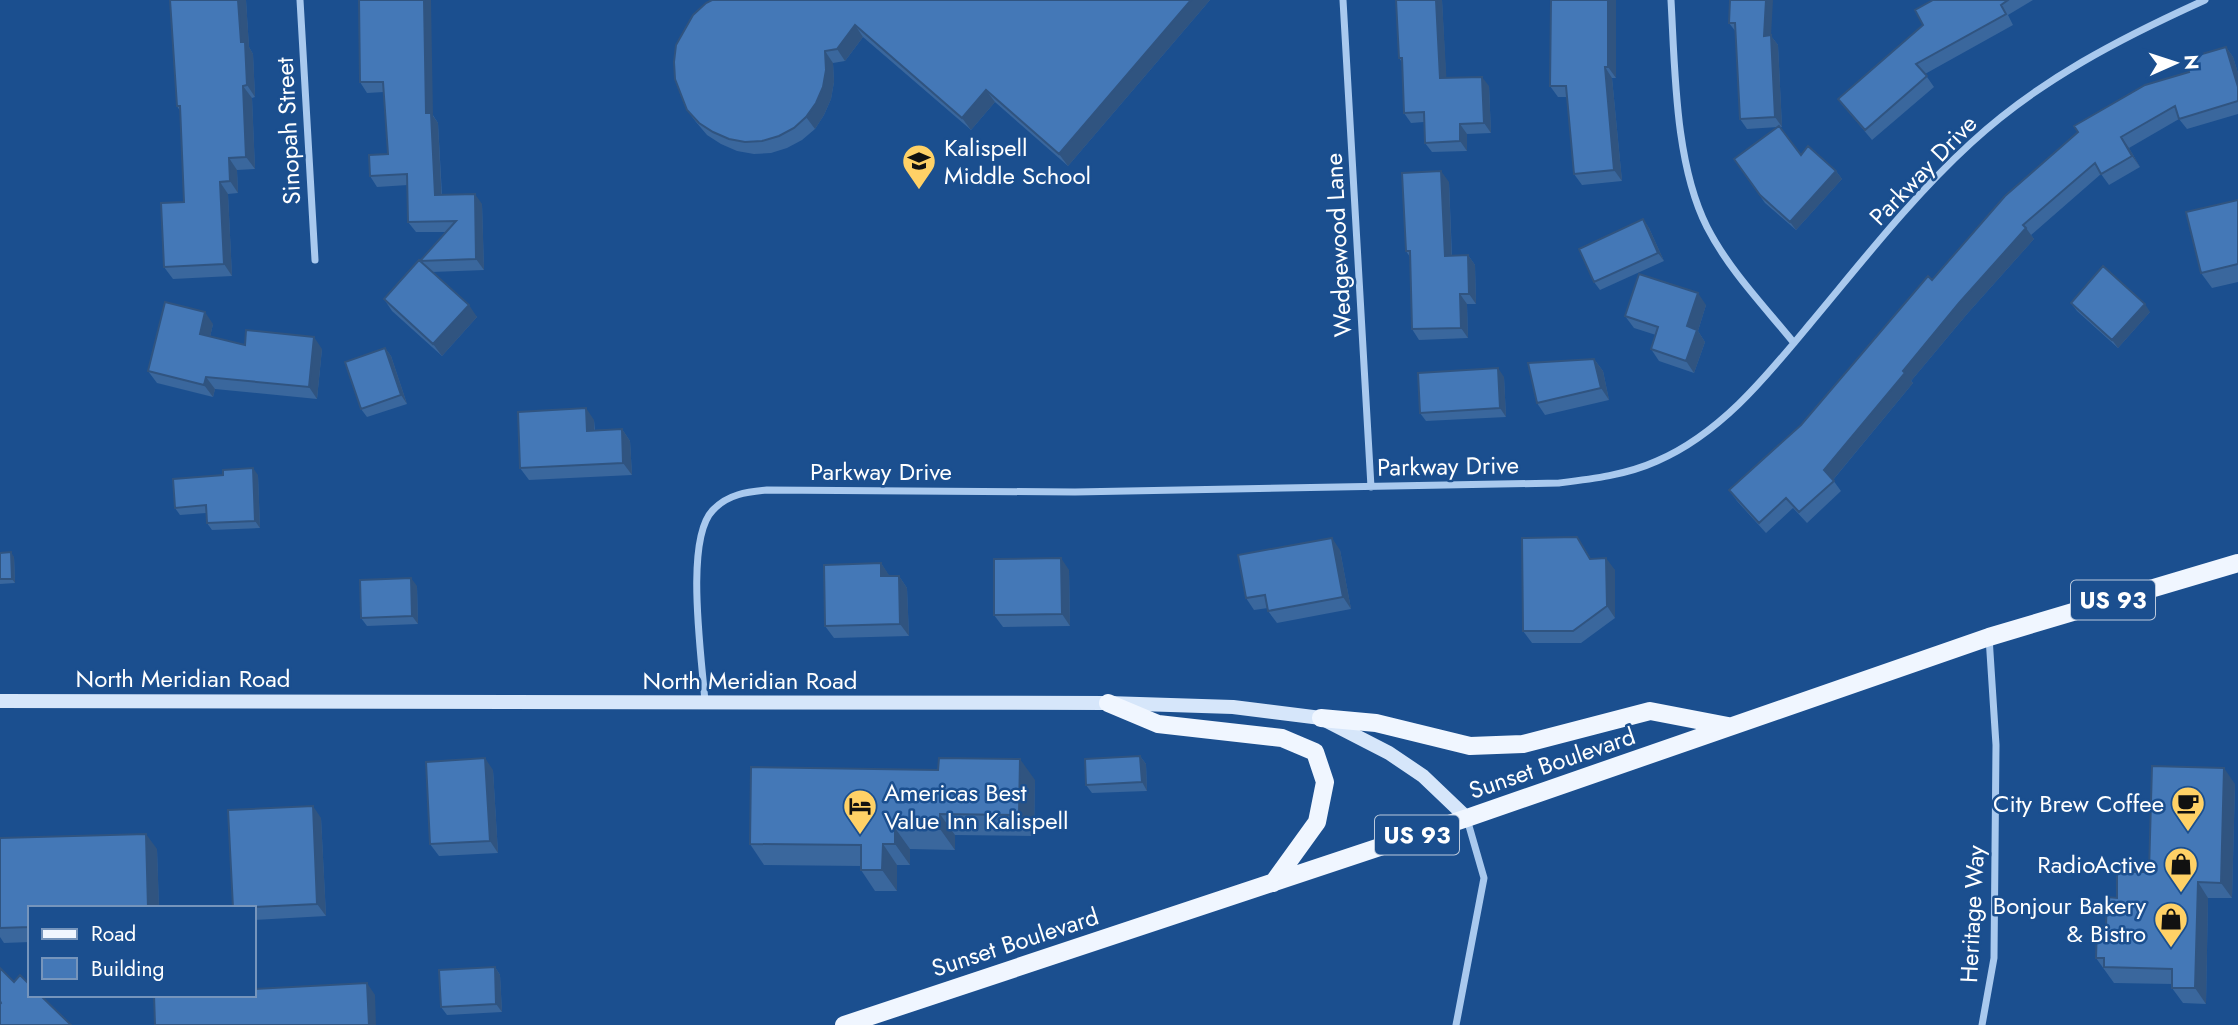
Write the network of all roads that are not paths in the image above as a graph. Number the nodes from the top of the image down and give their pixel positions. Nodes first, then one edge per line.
1 (300, 0) edge
2 (1343, 0) edge
3 (1671, 0) edge
4 (2205, 0) edge
5 (315, 260) dead end
6 (1794, 343) junction
7 (1371, 487) junction
8 (2238, 563) edge
9 (1989, 636) junction
10 (0, 701) edge
11 (705, 702) junction
12 (1108, 703) junction
13 (1321, 718) junction
14 (1732, 726) junction
15 (1467, 818) junction
16 (1273, 883) junction
17 (844, 1025) edge
18 (1456, 1025) edge
19 (1982, 1025) edge

1 - 5 street, Sinopah Street
2 - 7 street, Wedgewood Lane
3 - 6 street
4 - 6 street, Parkway Drive
6 - 7 street, Parkway Drive
7 - 11 street, Parkway Drive
8 - 9 main road, Sunset Boulevard / US 93
9 - 14 main road, Sunset Boulevard / US 93
9 - 19 street, Heritage Way
10 - 11 main road, North Meridian Road
11 - 12 main road, North Meridian Road
12 - 13 main road, North Meridian Road
12 - 16 main road
13 - 14 main road
13 - 15 main road, North Meridian Road
14 - 15 main road, Sunset Boulevard / US 93
15 - 16 main road, Sunset Boulevard / US 93
15 - 18 street
16 - 17 main road, Sunset Boulevard / US 93

